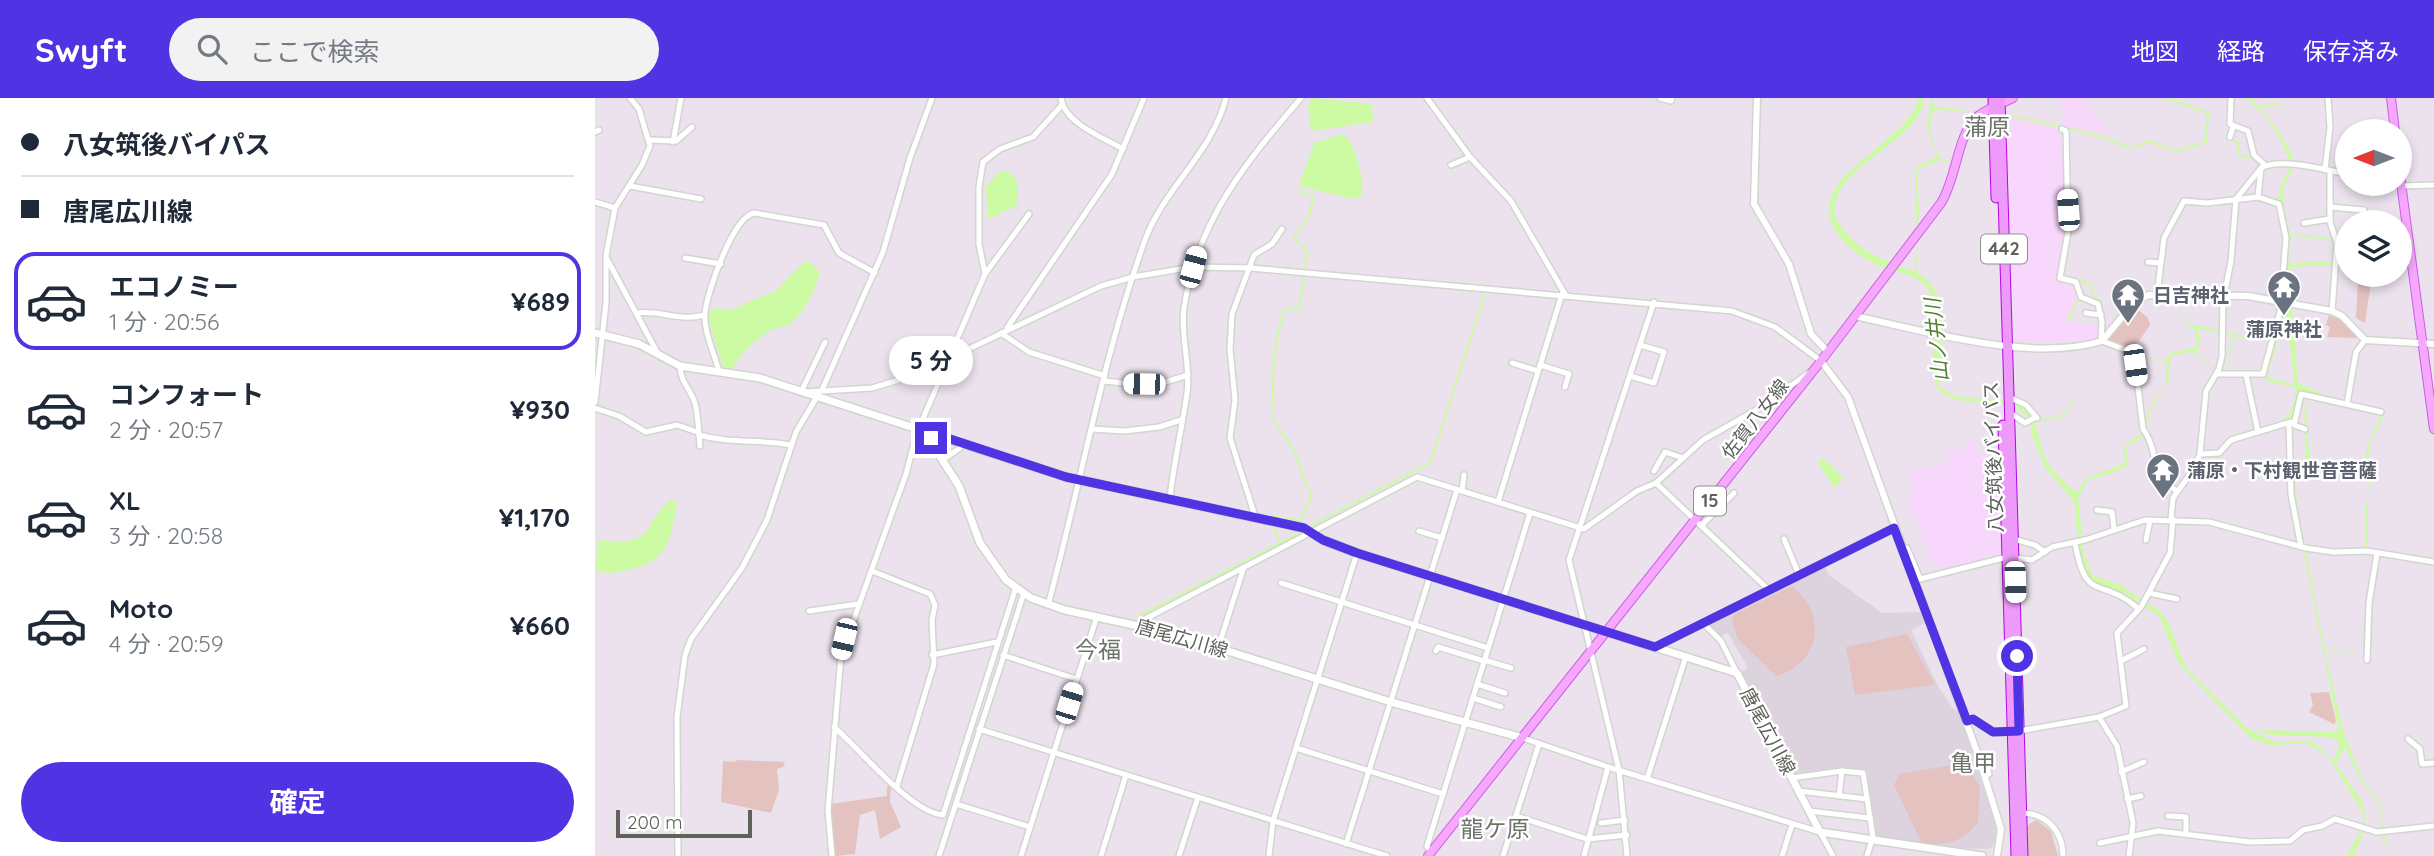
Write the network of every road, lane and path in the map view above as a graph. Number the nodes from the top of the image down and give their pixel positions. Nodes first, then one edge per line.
1 (630, 98) edge
2 (681, 98) edge
3 (932, 98) edge
4 (1143, 98) edge
5 (1226, 98) edge
6 (1301, 98) edge
7 (1426, 98) edge
8 (1660, 98) edge
9 (1672, 98) edge
10 (1757, 98) edge
11 (2013, 98) edge
12 (2231, 98) edge
13 (2328, 98) edge
14 (2391, 98) edge
15 (1061, 102) edge
16 (1997, 102) edge
17 (2394, 119) edge
18 (692, 127) dead end
19 (2233, 127) junction
20 (2062, 130) dead end
21 (2229, 137) dead end
22 (649, 140) junction
23 (673, 142) junction
24 (1123, 149) junction
25 (1470, 157) junction
26 (1451, 165) dead end
27 (2263, 166) junction
28 (2327, 170) junction
29 (2335, 172) edge
30 (2412, 185) edge
31 (2434, 185) edge
32 (630, 186) junction
33 (2401, 196) edge
34 (2258, 197) junction
35 (701, 199) dead end
36 (2236, 199) junction
37 (595, 202) edge
38 (2330, 207) junction
39 (615, 208) junction
40 (2364, 210) dead end
41 (1029, 214) dead end
42 (2330, 219) junction
43 (2304, 223) dead end
44 (1282, 229) dead end
45 (2335, 236) edge
46 (685, 258) dead end
47 (607, 259) junction
48 (2148, 262) dead end
49 (2161, 263) junction
50 (721, 264) junction
51 (1193, 267) junction
52 (1251, 268) junction
53 (2335, 270) edge
54 (875, 273) junction
55 (985, 274) junction
56 (1133, 276) junction
57 (1564, 294) junction
58 (2157, 295) junction
59 (2223, 296) junction
60 (595, 297) edge
61 (604, 298) junction
62 (2285, 301) junction
63 (1654, 302) junction
64 (2332, 311) junction
65 (637, 313) junction
66 (2086, 313) dead end
67 (705, 315) junction
68 (2101, 315) junction
69 (1855, 316) junction
70 (1003, 332) junction
71 (599, 333) edge
72 (2367, 340) junction
73 (2102, 341) junction
74 (825, 342) dead end
75 (2421, 344) junction
76 (2434, 344) edge
77 (1640, 345) junction
78 (2004, 345) junction
79 (1828, 352) junction
80 (658, 354) junction
81 (949, 359) junction
82 (1821, 361) junction
83 (1512, 363) dead end
84 (680, 366) junction
85 (1539, 368) junction
86 (1813, 370) junction
87 (719, 372) junction
88 (2218, 372) junction
89 (1188, 375) junction
90 (2246, 375) junction
91 (1630, 376) junction
92 (1105, 379) junction
93 (1565, 387) dead end
94 (804, 391) junction
95 (820, 393) junction
96 (595, 402) edge
97 (2006, 403) junction
98 (2347, 404) junction
99 (595, 408) edge
100 (2380, 412) dead end
101 (1181, 420) junction
102 (2292, 421) junction
103 (919, 428) junction
104 (1092, 429) junction
105 (2305, 429) dead end
106 (2434, 429) edge
107 (2257, 430) junction
108 (698, 433) junction
109 (932, 433) junction
110 (792, 445) junction
111 (700, 446) dead end
112 (960, 448) dead end
113 (2200, 454) junction
114 (1683, 458) junction
115 (944, 459) junction
116 (2194, 467) junction
117 (2206, 467) dead end
118 (1654, 471) dead end
119 (1464, 475) dead end
120 (1080, 480) junction
121 (1656, 483) junction
122 (1459, 490) junction
123 (2175, 490) junction
124 (1734, 493) dead end
125 (1170, 497) junction
126 (1498, 502) junction
127 (2097, 510) dead end
128 (1530, 513) junction
129 (1255, 516) junction
130 (2172, 519) junction
131 (2150, 520) junction
132 (1700, 521) junction
133 (1579, 528) junction
134 (1894, 528) junction
135 (2114, 528) junction
136 (1419, 531) dead end
137 (1311, 532) junction
138 (1442, 538) junction
139 (1784, 539) dead end
140 (2017, 540) dead end
141 (2146, 540) dead end
142 (2076, 543) junction
143 (1901, 547) junction
144 (2303, 547) junction
145 (2045, 552) junction
146 (1357, 553) junction
147 (2377, 553) junction
148 (2010, 557) junction
149 (2434, 562) edge
150 (1244, 568) junction
151 (872, 571) junction
152 (1799, 575) junction
153 (1430, 576) junction
154 (1281, 583) dead end
155 (1016, 587) junction
156 (1769, 590) junction
157 (1024, 593) junction
158 (2148, 596) junction
159 (1504, 599) junction
160 (2177, 599) dead end
161 (1342, 603) junction
162 (858, 604) junction
163 (1048, 606) junction
164 (2140, 608) junction
165 (809, 611) dead end
166 (1097, 616) junction
167 (1703, 623) junction
168 (1585, 624) junction
169 (1139, 625) junction
170 (1414, 625) junction
171 (1607, 631) junction
172 (997, 642) junction
173 (1655, 647) junction
174 (1217, 648) junction
175 (1488, 648) junction
176 (2144, 649) dead end
177 (1592, 650) junction
178 (1436, 651) dead end
179 (932, 655) junction
180 (1003, 655) junction
181 (1686, 656) junction
182 (2367, 660) dead end
183 (1484, 661) junction
184 (2121, 661) junction
185 (1511, 668) dead end
186 (1737, 673) junction
187 (1076, 679) junction
188 (1318, 679) junction
189 (1477, 684) junction
190 (1505, 693) dead end
191 (1473, 698) junction
192 (1391, 702) junction
193 (1501, 707) dead end
194 (2099, 717) junction
195 (1466, 720) junction
196 (1967, 721) junction
197 (834, 727) junction
198 (979, 729) junction
199 (2015, 732) junction
200 (1523, 738) junction
201 (2408, 739) dead end
202 (1539, 744) junction
203 (1296, 748) junction
204 (1054, 751) junction
205 (1984, 755) dead end
206 (2144, 762) dead end
207 (2434, 764) edge
208 (1608, 767) junction
209 (1619, 770) junction
210 (1369, 771) junction
211 (1842, 771) junction
212 (2121, 772) junction
213 (1126, 775) junction
214 (1985, 775) junction
215 (1792, 778) junction
216 (1647, 779) junction
217 (897, 786) junction
218 (1799, 791) junction
219 (1443, 794) junction
220 (1839, 796) junction
221 (2141, 796) dead end
222 (1198, 797) junction
223 (1867, 799) junction
224 (2127, 799) junction
225 (955, 804) junction
226 (1809, 811) junction
227 (2018, 813) junction
228 (2168, 816) dead end
229 (1516, 817) junction
230 (1870, 818) junction
231 (1625, 820) junction
232 (1273, 821) junction
233 (1601, 823) dead end
234 (1792, 825) junction
235 (2434, 826) edge
236 (1030, 827) junction
237 (1820, 832) junction
238 (2186, 833) junction
239 (1627, 835) junction
240 (2131, 836) junction
241 (1587, 839) junction
242 (1873, 839) junction
243 (1346, 844) junction
244 (2100, 844) dead end
245 (1430, 854) edge
246 (678, 856) edge
247 (832, 856) edge
248 (939, 856) edge
249 (1021, 856) edge
250 (1101, 856) edge
251 (1179, 856) edge
252 (1269, 856) edge
253 (1387, 856) edge
254 (1503, 856) edge
255 (1584, 856) edge
256 (1627, 856) edge
257 (1782, 856) edge
258 (1833, 856) edge
259 (1867, 856) edge
260 (1979, 856) edge
261 (1997, 856) edge
262 (2016, 856) edge
263 (2022, 856) edge
264 (2063, 856) edge
265 (2129, 856) edge

1 - 22 street
2 - 23 street
3 - 54 street
4 - 24 street
5 - 56 street
6 - 51 street
7 - 25 street
8 - 9 street
10 - 79 street
11 - 16 main road, 佐賀八女線 / 15
12 - 19 street
13 - 28 street
14 - 17 main road
15 - 24 street
15 - 55 street
16 - 69 main road, 佐賀八女線 / 15
16 - 78 highway, 八女筑後バイパス / 442
18 - 23 street
19 - 21 street
19 - 27 street
20 - 68 street
22 - 23 street
22 - 32 street
24 - 70 street
25 - 26 street
25 - 57 street
27 - 28 street
27 - 34 street
27 - 36 street
28 - 29 street
28 - 38 street
30 - 31 street
32 - 35 street
32 - 39 street
33 - 75 main road
34 - 36 street
34 - 62 street
36 - 49 street
36 - 59 street
37 - 39 street
38 - 40 street
38 - 42 street
39 - 47 street
41 - 55 street
42 - 43 street
42 - 45 street
44 - 52 street
46 - 50 street
47 - 61 street
47 - 65 street
48 - 49 street
49 - 58 street
50 - 54 street
50 - 67 street
51 - 52 street
51 - 56 street
51 - 89 street
52 - 57 street
52 - 129 street
53 - 64 street
54 - 95 street
55 - 81 street
56 - 70 street
56 - 92 street
57 - 63 street
57 - 85 street
58 - 59 street
58 - 73 street
59 - 62 street
59 - 88 street
60 - 61 street
61 - 71 street
62 - 64 street
62 - 90 street
63 - 77 street
63 - 82 street
64 - 72 street
65 - 67 street
65 - 80 street
66 - 68 street
67 - 87 street
68 - 73 street
69 - 78 street
69 - 79 main road, 佐賀八女線 / 15
70 - 81 street
70 - 92 street
71 - 80 main road, 唐尾広川線
71 - 96 street
72 - 75 street
72 - 98 street
73 - 78 street
73 - 123 street
74 - 94 street
75 - 76 street
75 - 106 main road
77 - 91 street
77 - 91 street
78 - 97 highway, 八女筑後バイパス / 442
79 - 82 main road, 佐賀八女線 / 15
80 - 84 main road, 唐尾広川線
81 - 95 street
81 - 103 street
82 - 86 main road, 佐賀八女線 / 15
82 - 134 street
83 - 85 street
84 - 87 main road, 唐尾広川線
84 - 108 street
85 - 93 street
85 - 126 street
86 - 114 street
86 - 132 main road, 佐賀八女線 / 15
87 - 94 main road, 唐尾広川線
88 - 90 street
88 - 113 street
89 - 92 street
89 - 101 street
90 - 107 street
91 - 133 street
92 - 104 street
94 - 95 main road, 唐尾広川線
95 - 103 main road, 唐尾広川線
95 - 110 street
97 - 97 street
97 - 148 highway, 八女筑後バイパス / 442
98 - 100 street
98 - 102 street
99 - 108 street
101 - 104 street
101 - 125 street
102 - 105 street
102 - 107 street
102 - 144 street
103 - 109 main road, 唐尾広川線
103 - 151 street
104 - 120 street
107 - 113 street
108 - 110 street
108 - 111 street
109 - 115 main road, 唐尾広川線
109 - 120 main road, 唐尾広川線
110 - 246 street
112 - 115 street
113 - 116 street
114 - 118 street
114 - 121 street
115 - 155 main road, 唐尾広川線
116 - 117 street
116 - 123 street
119 - 122 street
120 - 125 main road, 唐尾広川線
120 - 163 street
121 - 132 street
121 - 133 street
122 - 126 street
122 - 137 street
122 - 138 street
123 - 130 street
124 - 132 street
125 - 129 main road, 唐尾広川線
126 - 128 street
127 - 135 street
128 - 133 street
128 - 159 street
129 - 137 main road, 唐尾広川線
130 - 131 street
130 - 144 street
130 - 158 street
131 - 135 street
131 - 141 street
132 - 156 street
132 - 171 main road, 佐賀八女線 / 15
133 - 168 street
134 - 143 street
134 - 152 street
135 - 142 street
136 - 138 street
137 - 146 main road, 唐尾広川線
137 - 150 street
138 - 153 street
139 - 152 street
140 - 145 street
142 - 145 street
142 - 164 street
143 - 148 street
143 - 196 street
144 - 147 street
145 - 148 street
146 - 153 main road, 唐尾広川線
146 - 161 street
147 - 149 street
147 - 182 street
148 - 199 highway, 八女筑後バイパス / 442
150 - 169 street
150 - 174 street
151 - 162 street
151 - 179 street
152 - 156 street
153 - 159 main road, 唐尾広川線
153 - 170 street
154 - 161 street
155 - 157 main road, 唐尾広川線
155 - 172 street
156 - 167 street
157 - 163 main road, 唐尾広川線
157 - 180 street
158 - 160 street
158 - 164 street
159 - 168 main road, 唐尾広川線
159 - 175 street
161 - 170 street
161 - 188 street
162 - 165 street
162 - 197 street
163 - 166 main road, 唐尾広川線
164 - 184 street
166 - 169 main road, 唐尾広川線
166 - 187 street
167 - 173 street
167 - 186 street
168 - 171 main road, 唐尾広川線
168 - 177 street
169 - 174 main road, 唐尾広川線
170 - 175 street
170 - 192 street
171 - 173 main road, 唐尾広川線
171 - 177 main road, 佐賀八女線 / 15
172 - 179 street
172 - 217 street
173 - 181 main road, 唐尾広川線
174 - 188 main road, 唐尾広川線
175 - 183 street
176 - 184 street
177 - 200 main road, 佐賀八女線 / 15
177 - 209 street
178 - 183 street
179 - 217 street
180 - 187 street
180 - 198 street
181 - 186 main road, 唐尾広川線
181 - 216 street
183 - 185 street
183 - 189 street
184 - 194 street
186 - 215 main road, 唐尾広川線
187 - 204 street
188 - 192 main road, 唐尾広川線
188 - 203 street
189 - 190 street
189 - 191 street
191 - 193 street
191 - 195 street
192 - 195 main road, 唐尾広川線
192 - 210 street
194 - 199 street
194 - 212 street
195 - 200 main road, 唐尾広川線
195 - 219 street
196 - 199 street
196 - 214 street
197 - 217 street
197 - 247 street
198 - 204 street
198 - 225 street
199 - 227 highway, 八女筑後バイパス / 442
200 - 202 street
200 - 245 main road, 佐賀八女線 / 15
201 - 207 street
202 - 208 street
202 - 229 street
203 - 210 street
203 - 232 street
204 - 213 street
204 - 236 street
205 - 214 street
206 - 212 street
208 - 209 street
208 - 241 street
209 - 216 street
209 - 231 street
210 - 219 street
210 - 243 street
211 - 215 street
211 - 220 street
211 - 223 street
212 - 224 street
213 - 222 street
213 - 250 street
214 - 261 street
215 - 218 main road, 唐尾広川線
216 - 234 street
218 - 220 street
218 - 226 main road, 唐尾広川線
219 - 245 street
220 - 223 street
221 - 224 street
222 - 232 street
222 - 251 street
223 - 230 street
224 - 240 street
225 - 236 street
225 - 248 street
226 - 230 street
226 - 237 main road, 唐尾広川線
227 - 262 highway, 八女筑後バイパス / 442
227 - 263 highway, 八女筑後バイパス / 442
227 - 264 street
228 - 238 street
229 - 241 street
229 - 254 street
230 - 242 street
231 - 233 street
231 - 239 street
232 - 243 street
232 - 252 street
234 - 237 street
234 - 257 street
235 - 238 street
236 - 249 street
237 - 242 main road
237 - 258 street
238 - 240 street
239 - 241 street
239 - 256 street
240 - 244 street
240 - 265 street
241 - 255 street
242 - 259 street
242 - 260 main road
243 - 253 street

